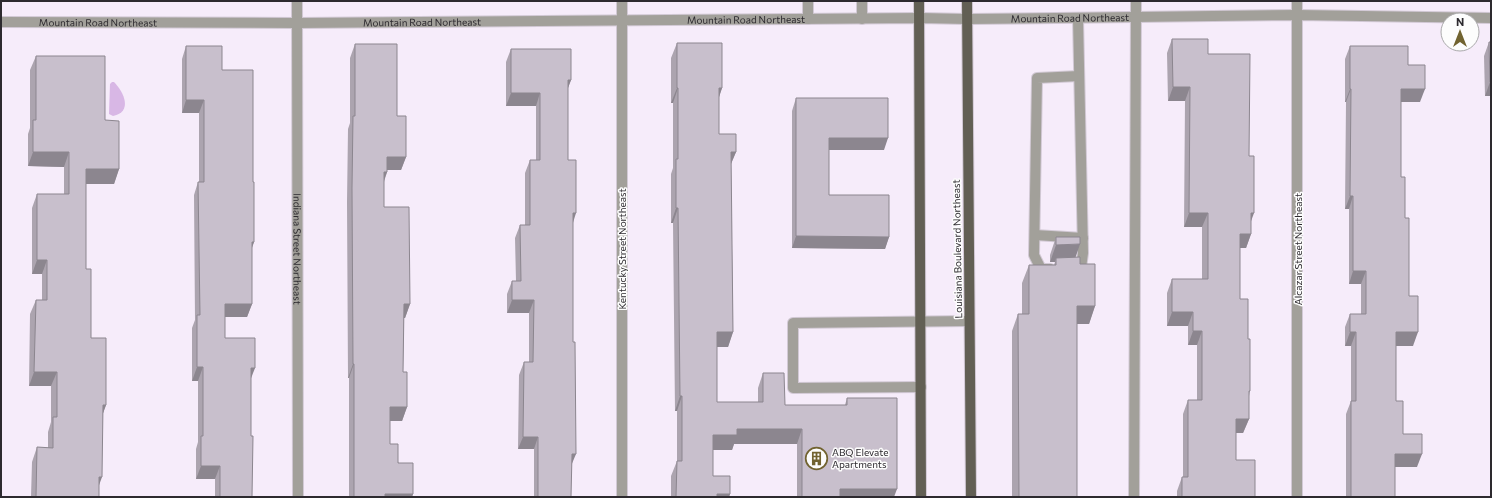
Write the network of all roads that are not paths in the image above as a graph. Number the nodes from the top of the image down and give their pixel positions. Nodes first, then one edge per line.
1 (297, 1) edge
2 (622, 1) edge
3 (808, 1) edge
4 (862, 1) edge
5 (920, 1) edge
6 (967, 1) edge
7 (1136, 1) edge
8 (1297, 1) edge
9 (1297, 15) junction
10 (1136, 17) junction
11 (920, 18) junction
12 (1078, 18) junction
13 (1491, 18) edge
14 (808, 19) junction
15 (862, 19) junction
16 (966, 19) junction
17 (622, 20) junction
18 (1, 22) edge
19 (297, 23) junction
20 (1079, 76) junction
21 (1035, 235) junction
22 (1083, 238) junction
23 (921, 321) junction
24 (969, 321) junction
25 (921, 387) junction
26 (298, 497) edge
27 (622, 497) edge
28 (921, 497) edge
29 (971, 497) edge
30 (1134, 497) edge
31 (1298, 497) edge

1 - 19 street, Indiana Street Northeast
2 - 17 street, Kentucky Street Northeast
3 - 14 street
4 - 15 street
5 - 11 main road
6 - 16 main road, Louisiana Boulevard Northeast
7 - 10 street
8 - 9 street, Alcazar Street Northeast
9 - 10 street, Mountain Road Northeast
9 - 13 street, Mountain Road Northeast
9 - 31 street, Alcazar Street Northeast
10 - 12 street, Mountain Road Northeast
10 - 30 street
11 - 15 street, Mountain Road Northeast
11 - 16 street, Mountain Road Northeast
11 - 23 main road
12 - 16 street, Mountain Road Northeast
12 - 20 street
14 - 15 street, Mountain Road Northeast
14 - 17 street, Mountain Road Northeast
16 - 24 main road, Louisiana Boulevard Northeast
17 - 19 street, Mountain Road Northeast
17 - 27 street, Kentucky Street Northeast
18 - 19 street, Mountain Road Northeast
19 - 26 street, Indiana Street Northeast
20 - 21 street
20 - 22 street
21 - 22 street
21 - 22 street
23 - 24 street
23 - 25 main road
23 - 25 street
24 - 29 main road, Louisiana Boulevard Northeast
25 - 28 main road

